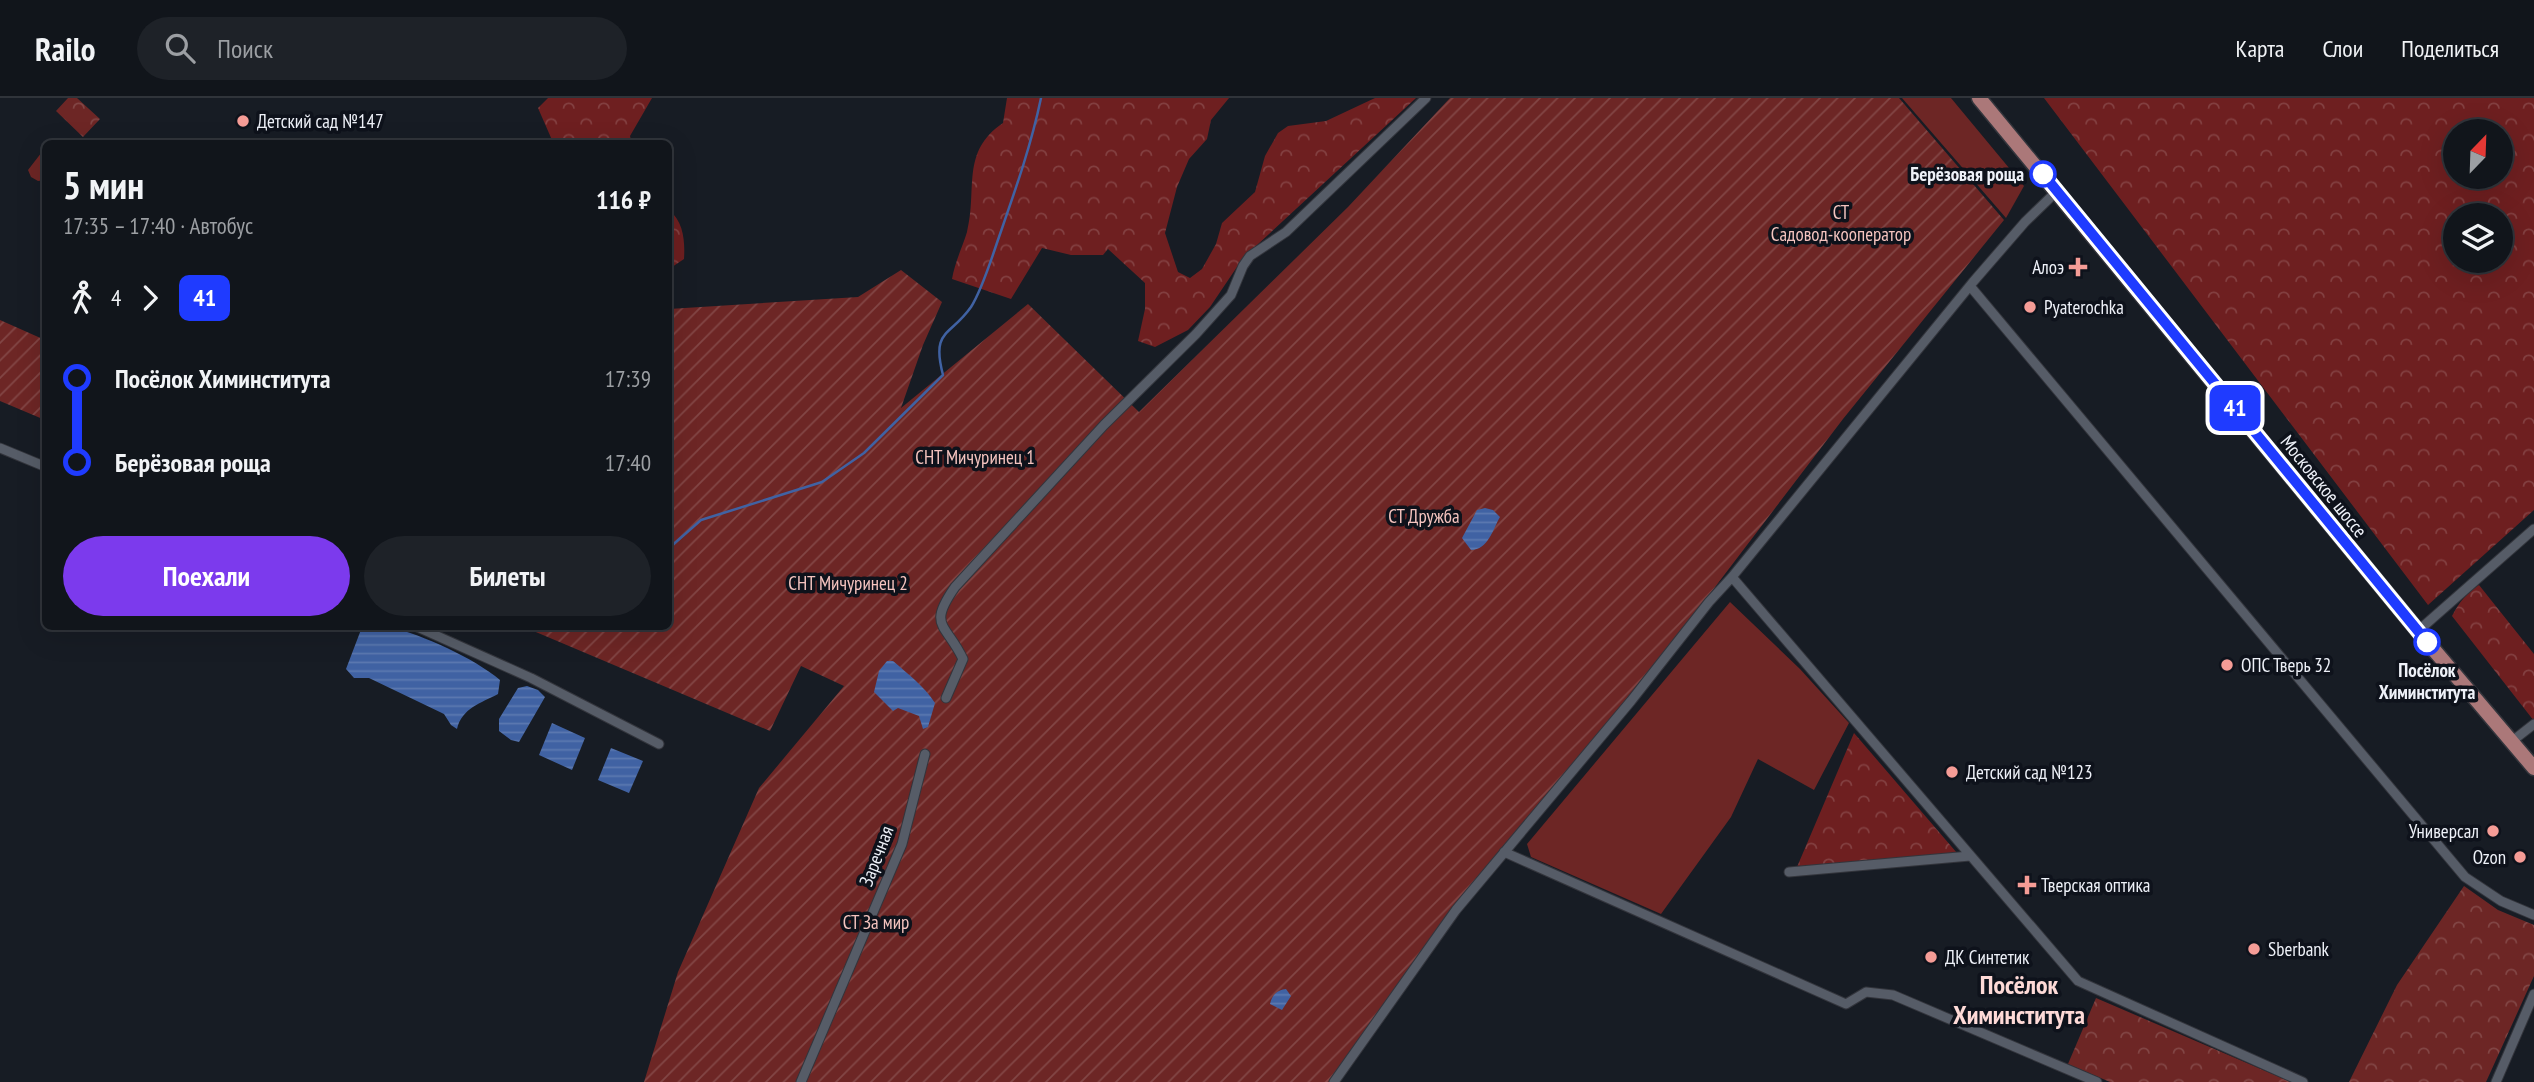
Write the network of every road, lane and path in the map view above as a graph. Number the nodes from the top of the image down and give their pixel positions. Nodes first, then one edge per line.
1 (1426, 98) edge
2 (1979, 98) edge
3 (2057, 191) junction
4 (1970, 286) junction
5 (0, 448) edge
6 (42, 465) edge
7 (2534, 529) edge
8 (1732, 577) junction
9 (424, 630) edge
10 (2418, 631) junction
11 (946, 698) dead end
12 (2534, 724) edge
13 (2511, 742) junction
14 (659, 744) dead end
15 (925, 754) dead end
16 (2534, 768) edge
17 (1504, 852) junction
18 (1970, 856) junction
19 (1789, 872) dead end
20 (2534, 915) edge
21 (2534, 994) edge
22 (801, 1082) edge
23 (1334, 1082) edge
24 (2097, 1082) edge
25 (2303, 1082) edge
26 (2496, 1082) edge

1 - 11 street
2 - 3 main road, Московское шоссе
3 - 4 street
3 - 10 main road, Московское шоссе
4 - 8 street
4 - 20 street
5 - 6 street
7 - 10 street
8 - 17 street
8 - 18 street
9 - 14 street
10 - 13 main road, Московское шоссе
12 - 13 street
13 - 16 main road, Московское шоссе
15 - 22 street, Заречная
17 - 23 street
17 - 24 street
18 - 19 street
18 - 25 street
21 - 26 street

